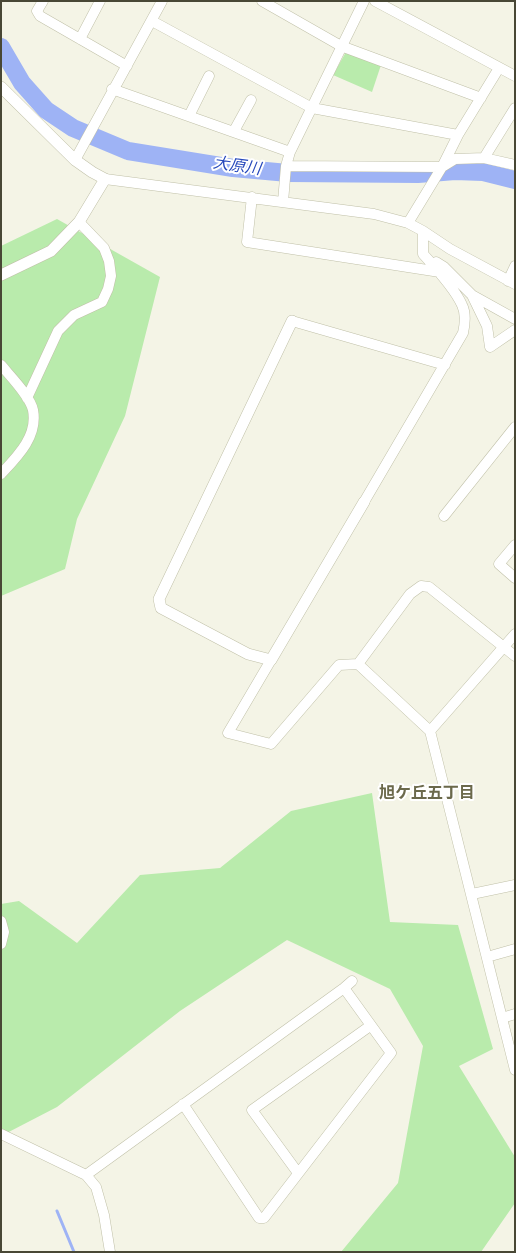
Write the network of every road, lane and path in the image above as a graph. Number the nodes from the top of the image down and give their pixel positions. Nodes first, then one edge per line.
1 (43, 1) edge
2 (100, 1) edge
3 (162, 1) edge
4 (263, 1) edge
5 (364, 1) edge
6 (375, 1) edge
7 (152, 21) junction
8 (80, 39) junction
9 (341, 46) junction
10 (127, 66) junction
11 (499, 68) junction
12 (209, 76) dead end
13 (515, 76) edge
14 (1, 88) edge
15 (112, 89) junction
16 (481, 98) junction
17 (251, 100) dead end
18 (312, 108) junction
19 (515, 108) edge
20 (190, 116) junction
21 (234, 131) junction
22 (458, 135) junction
23 (290, 152) junction
24 (484, 158) junction
25 (75, 160) junction
26 (515, 165) edge
27 (286, 166) junction
28 (442, 167) junction
29 (105, 178) junction
30 (252, 197) junction
31 (283, 202) junction
32 (79, 222) junction
33 (408, 223) junction
34 (423, 231) junction
35 (423, 254) junction
36 (515, 266) edge
37 (440, 272) junction
38 (1, 275) edge
39 (511, 282) edge
40 (472, 294) junction
41 (515, 319) edge
42 (292, 321) joint
43 (515, 330) edge
44 (1, 365) edge
45 (445, 365) junction
46 (27, 398) junction
47 (515, 427) edge
48 (1, 474) edge
49 (364, 502) joint
50 (444, 516) dead end
51 (515, 545) edge
52 (515, 578) edge
53 (515, 634) edge
54 (504, 646) junction
55 (515, 656) edge
56 (271, 660) junction
57 (358, 664) junction
58 (430, 731) junction
59 (515, 885) edge
60 (472, 894) junction
61 (1, 921) edge
62 (1, 944) edge
63 (515, 949) edge
64 (487, 957) junction
65 (515, 1014) edge
66 (502, 1018) junction
67 (370, 1026) junction
68 (515, 1070) edge
69 (183, 1104) junction
70 (1, 1134) edge
71 (298, 1173) junction
72 (86, 1175) junction
73 (110, 1252) edge

1 - 8 street
2 - 8 street
3 - 7 street
4 - 9 street
5 - 9 street
6 - 11 street
7 - 10 street
7 - 18 street
8 - 10 street
9 - 16 street
9 - 18 street
10 - 15 street
11 - 13 street
11 - 16 street
12 - 20 street
14 - 25 street
15 - 20 street
15 - 25 street
16 - 22 street
17 - 21 street
18 - 22 street
18 - 23 street
19 - 24 street
20 - 21 street
21 - 23 street
22 - 28 street
23 - 27 street
24 - 26 street
24 - 28 street
25 - 29 street
27 - 28 street
27 - 31 street
28 - 33 street
29 - 30 street
29 - 32 street
30 - 31 street
30 - 37 street
31 - 33 street
32 - 38 street
32 - 46 street
33 - 34 street
34 - 35 street
34 - 39 street
35 - 37 street
35 - 40 street
36 - 39 street
37 - 45 street
40 - 41 street
40 - 43 street
42 - 45 street
42 - 56 street
44 - 46 street
45 - 49 street
46 - 48 street
47 - 50 street
49 - 56 street
51 - 52 street
53 - 54 street
54 - 55 street
54 - 57 street
54 - 58 street
56 - 57 street
57 - 58 street
58 - 60 street
59 - 60 street
60 - 64 street
61 - 62 street
63 - 64 street
64 - 66 street
65 - 66 street
66 - 68 street
67 - 69 street
67 - 71 street
67 - 71 street
69 - 71 street
69 - 72 street
70 - 72 street
72 - 73 street

